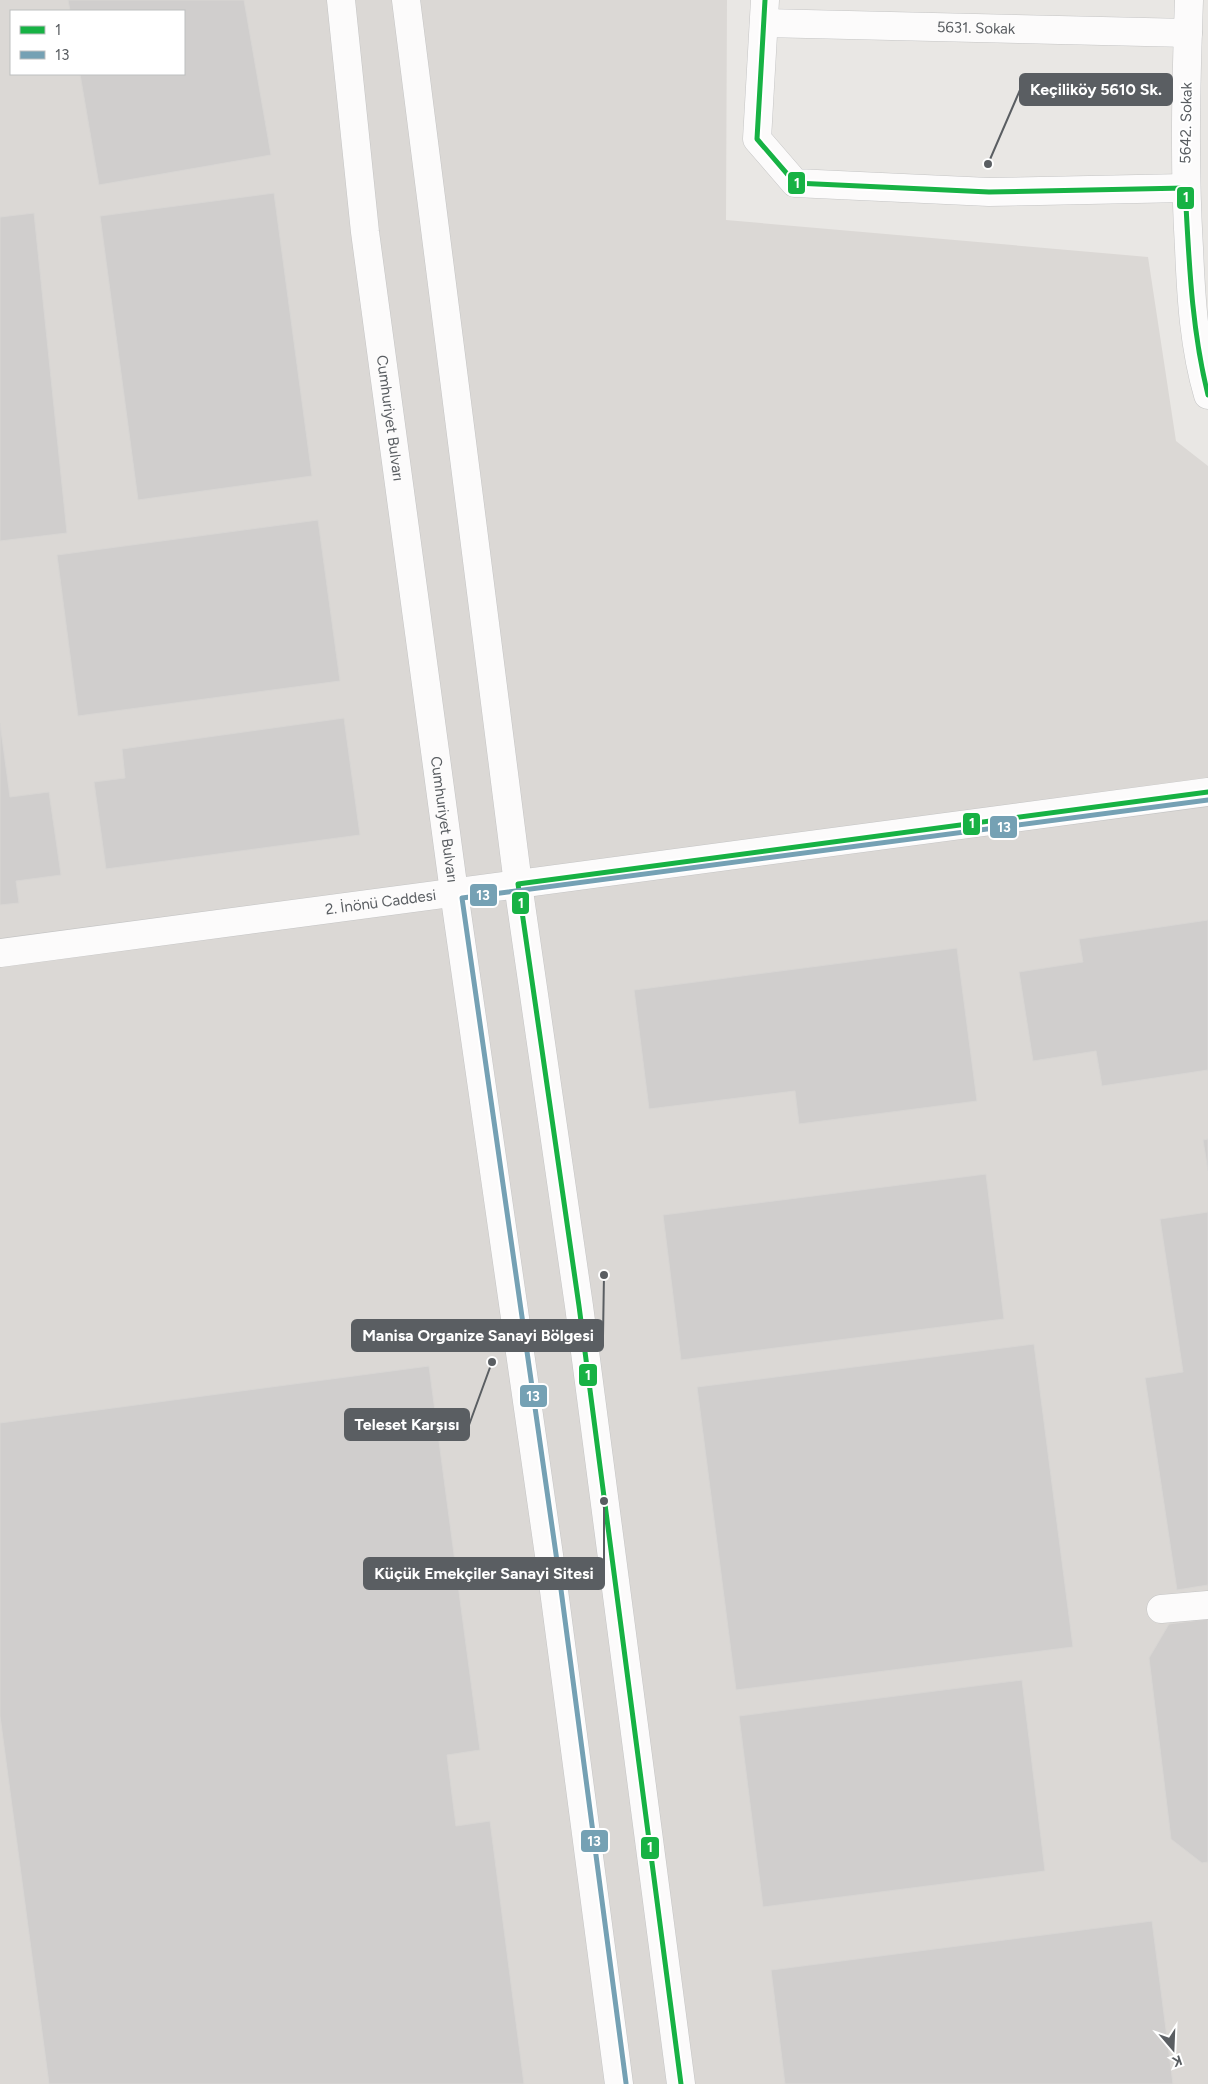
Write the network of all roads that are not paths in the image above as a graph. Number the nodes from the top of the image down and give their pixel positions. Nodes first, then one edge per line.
1 (341, 0) edge
2 (406, 0) edge
3 (1189, 0) edge
4 (765, 12) edge
5 (1188, 33) junction
6 (1186, 188) junction
7 (1199, 282) edge
8 (1208, 395) edge
9 (1208, 792) edge
10 (518, 884) junction
11 (454, 892) junction
12 (0, 953) edge
13 (1208, 1605) edge
14 (1161, 1609) dead end
15 (619, 2084) edge
16 (681, 2084) edge

1 - 11 main road, Cumhuriyet Bulvarı
2 - 10 main road
3 - 5 main road, 5642. Sokak
4 - 5 main road, 5631. Sokak
4 - 6 main road
5 - 6 main road, 5642. Sokak
6 - 7 main road, 5642. Sokak
7 - 8 main road, 5642. Sokak
9 - 10 main road, 2. İnönü Caddesi
10 - 11 main road, 2. İnönü Caddesi
10 - 16 main road
11 - 12 main road, 2. İnönü Caddesi
11 - 15 main road, Cumhuriyet Bulvarı
13 - 14 main road

